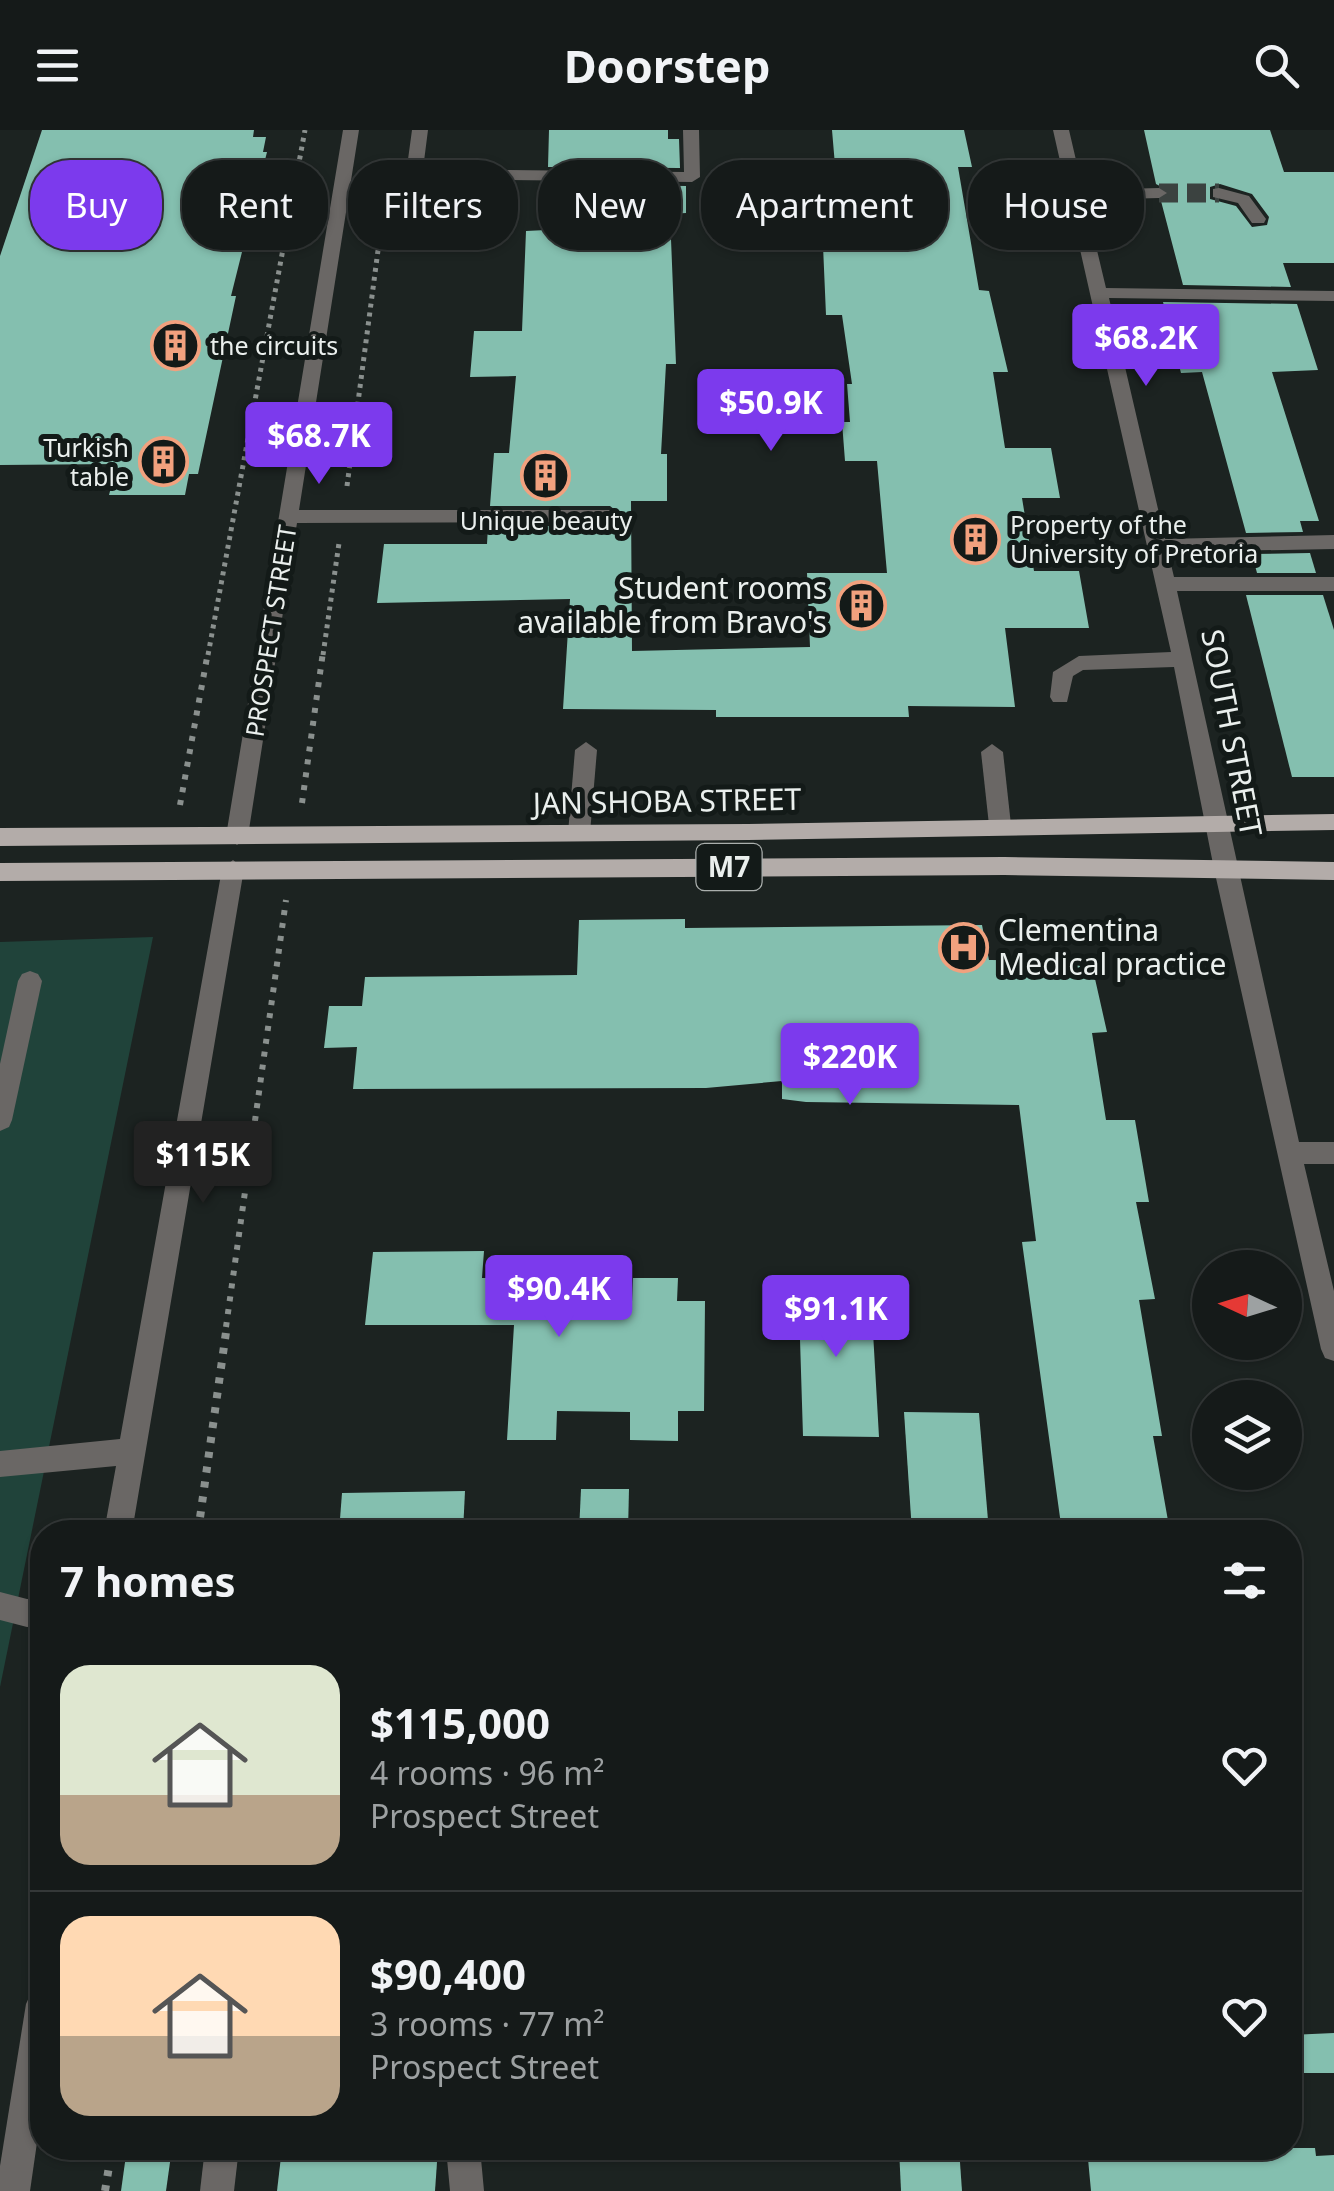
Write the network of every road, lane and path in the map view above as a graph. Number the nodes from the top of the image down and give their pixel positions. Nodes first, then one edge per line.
1 (304, 130) edge
2 (351, 130) edge
3 (420, 130) edge
4 (691, 130) edge
5 (1061, 130) edge
6 (1068, 160) edge
7 (1144, 193) edge
8 (1159, 193) tunnel mouth
9 (1220, 193) tunnel mouth
10 (1258, 219) dead end
11 (378, 250) edge
12 (1089, 250) edge
13 (1099, 293) junction
14 (1334, 296) edge
15 (610, 516) dead end
16 (290, 517) junction
17 (343, 517) junction
18 (1334, 542) edge
19 (1157, 546) junction
20 (1166, 584) junction
21 (1334, 584) edge
22 (1183, 659) junction
23 (1060, 697) dead end
24 (586, 750) dead end
25 (992, 752) dead end
26 (1215, 822) junction
27 (1334, 822) edge
28 (1000, 825) junction
29 (580, 833) junction
30 (295, 835) junction
31 (175, 836) junction
32 (237, 836) junction
33 (0, 838) edge
34 (291, 868) junction
35 (234, 869) junction
36 (1225, 869) junction
37 (1334, 871) edge
38 (0, 872) edge
39 (30, 981) dead end
40 (0, 1120) edge
41 (1289, 1153) junction
42 (1334, 1153) edge
43 (1334, 1348) edge
44 (132, 1451) junction
45 (0, 1464) edge
46 (120, 1520) edge
47 (200, 1520) edge
48 (0, 1606) edge
49 (30, 1613) edge
50 (30, 2081) edge
51 (110, 2160) edge
52 (221, 2160) edge
53 (464, 2160) edge
54 (13, 2191) edge
55 (106, 2191) edge
56 (217, 2191) edge
57 (467, 2191) edge

1 - 31 path
2 - 16 street, PROSPECT STREET
3 - 4 street
5 - 6 street, SOUTH STREET
7 - 8 street
9 - 10 street
11 - 17 path
12 - 13 street, SOUTH STREET
13 - 14 street
13 - 19 street, SOUTH STREET
15 - 17 street
16 - 17 street
16 - 32 street, PROSPECT STREET
17 - 30 path
18 - 19 street
19 - 20 street, SOUTH STREET
20 - 21 street
20 - 22 street, SOUTH STREET
22 - 23 street
22 - 26 street, SOUTH STREET
24 - 29 street
25 - 28 street
26 - 27 main road, JAN SHOBA STREET / M7
26 - 28 main road, JAN SHOBA STREET / M7
26 - 36 street, SOUTH STREET
28 - 29 main road, JAN SHOBA STREET / M7
29 - 30 main road, JAN SHOBA STREET / M7
30 - 32 main road, JAN SHOBA STREET / M7
31 - 32 main road, JAN SHOBA STREET / M7
31 - 33 main road, JAN SHOBA STREET / M7
34 - 35 main road, JAN SHOBA STREET / M7
34 - 36 main road, JAN SHOBA STREET / M7
34 - 47 path
35 - 38 main road, JAN SHOBA STREET / M7
35 - 44 street
36 - 37 main road, JAN SHOBA STREET / M7
36 - 41 street, SOUTH STREET
39 - 40 street
41 - 42 street
41 - 43 street, SOUTH STREET
44 - 45 street
44 - 46 street
48 - 49 street
50 - 54 street
51 - 55 path
52 - 56 street
53 - 57 street

